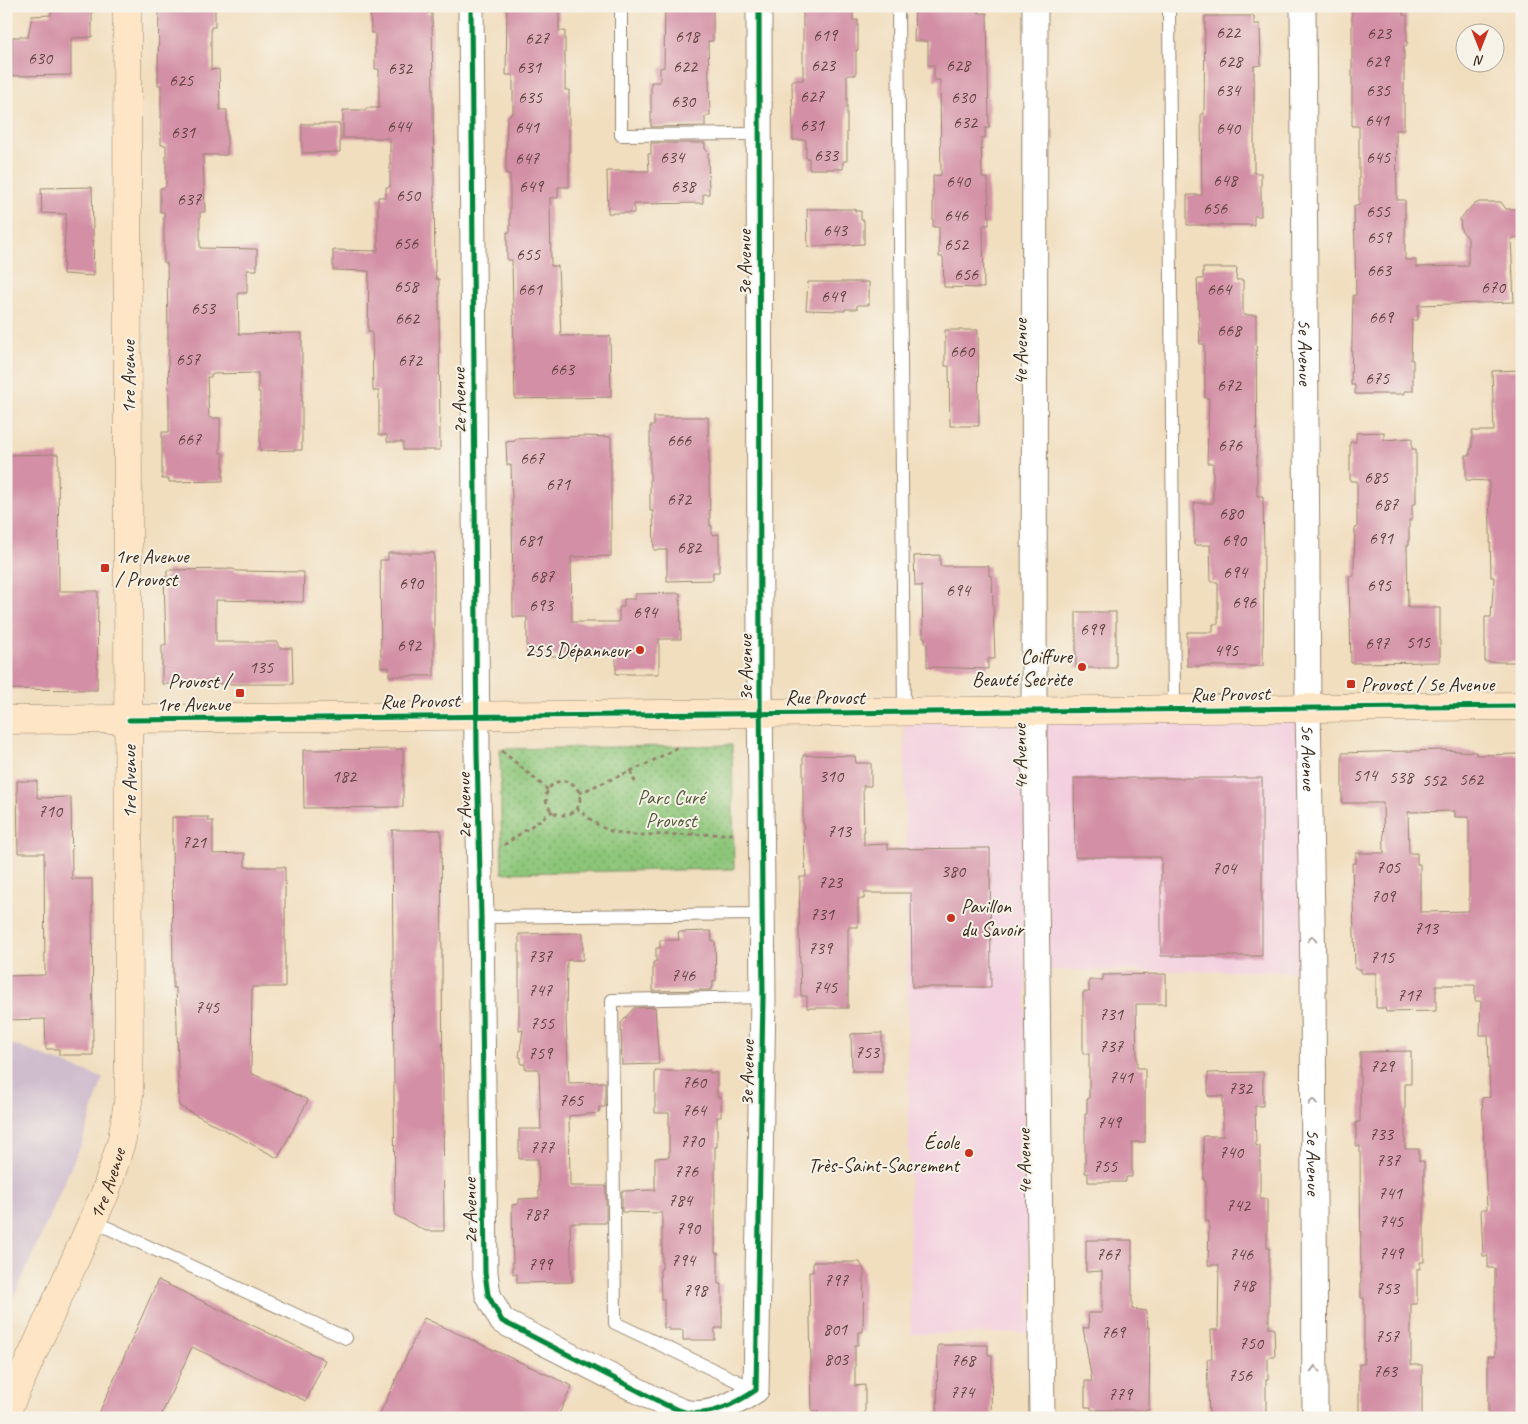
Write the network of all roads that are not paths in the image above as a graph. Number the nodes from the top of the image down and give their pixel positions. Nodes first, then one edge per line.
1 (126, 6) edge
2 (471, 6) edge
3 (620, 6) edge
4 (759, 6) edge
5 (898, 6) edge
6 (1035, 6) edge
7 (1169, 6) edge
8 (1303, 6) edge
9 (759, 134) junction
10 (1522, 706) edge
11 (1308, 708) junction
12 (1034, 710) junction
13 (1174, 710) junction
14 (904, 712) junction
15 (760, 713) junction
16 (477, 715) junction
17 (6, 720) edge
18 (129, 720) junction
19 (762, 914) junction
20 (481, 917) junction
21 (763, 997) junction
22 (93, 1221) junction
23 (346, 1338) dead end
24 (756, 1390) junction
25 (6, 1413) edge
26 (1042, 1418) edge
27 (1315, 1418) edge

1 - 18 street, 1re Avenue
2 - 16 street, 2e Avenue
3 - 9 lane
4 - 9 street, 3e Avenue
5 - 14 lane
6 - 12 street, 4e Avenue
7 - 13 lane
8 - 11 street, 5e Avenue
9 - 15 street, 3e Avenue
10 - 11 street, Rue Provost
11 - 13 street, Rue Provost
27 -> 11 street, 5e Avenue
12 - 13 street, Rue Provost
12 - 14 street, Rue Provost
12 - 26 street, 4e Avenue
14 - 15 street, Rue Provost
15 - 16 street, Rue Provost
15 - 19 street, 3e Avenue
16 - 18 street, Rue Provost
16 - 20 street, 2e Avenue
17 - 18 street, Rue Provost
18 - 22 street, 1re Avenue
19 - 20 lane
19 - 21 street, 3e Avenue
20 - 24 street, 2e Avenue
21 - 24 street, 3e Avenue
21 - 24 lane
22 - 23 lane
22 - 25 street, 1re Avenue

